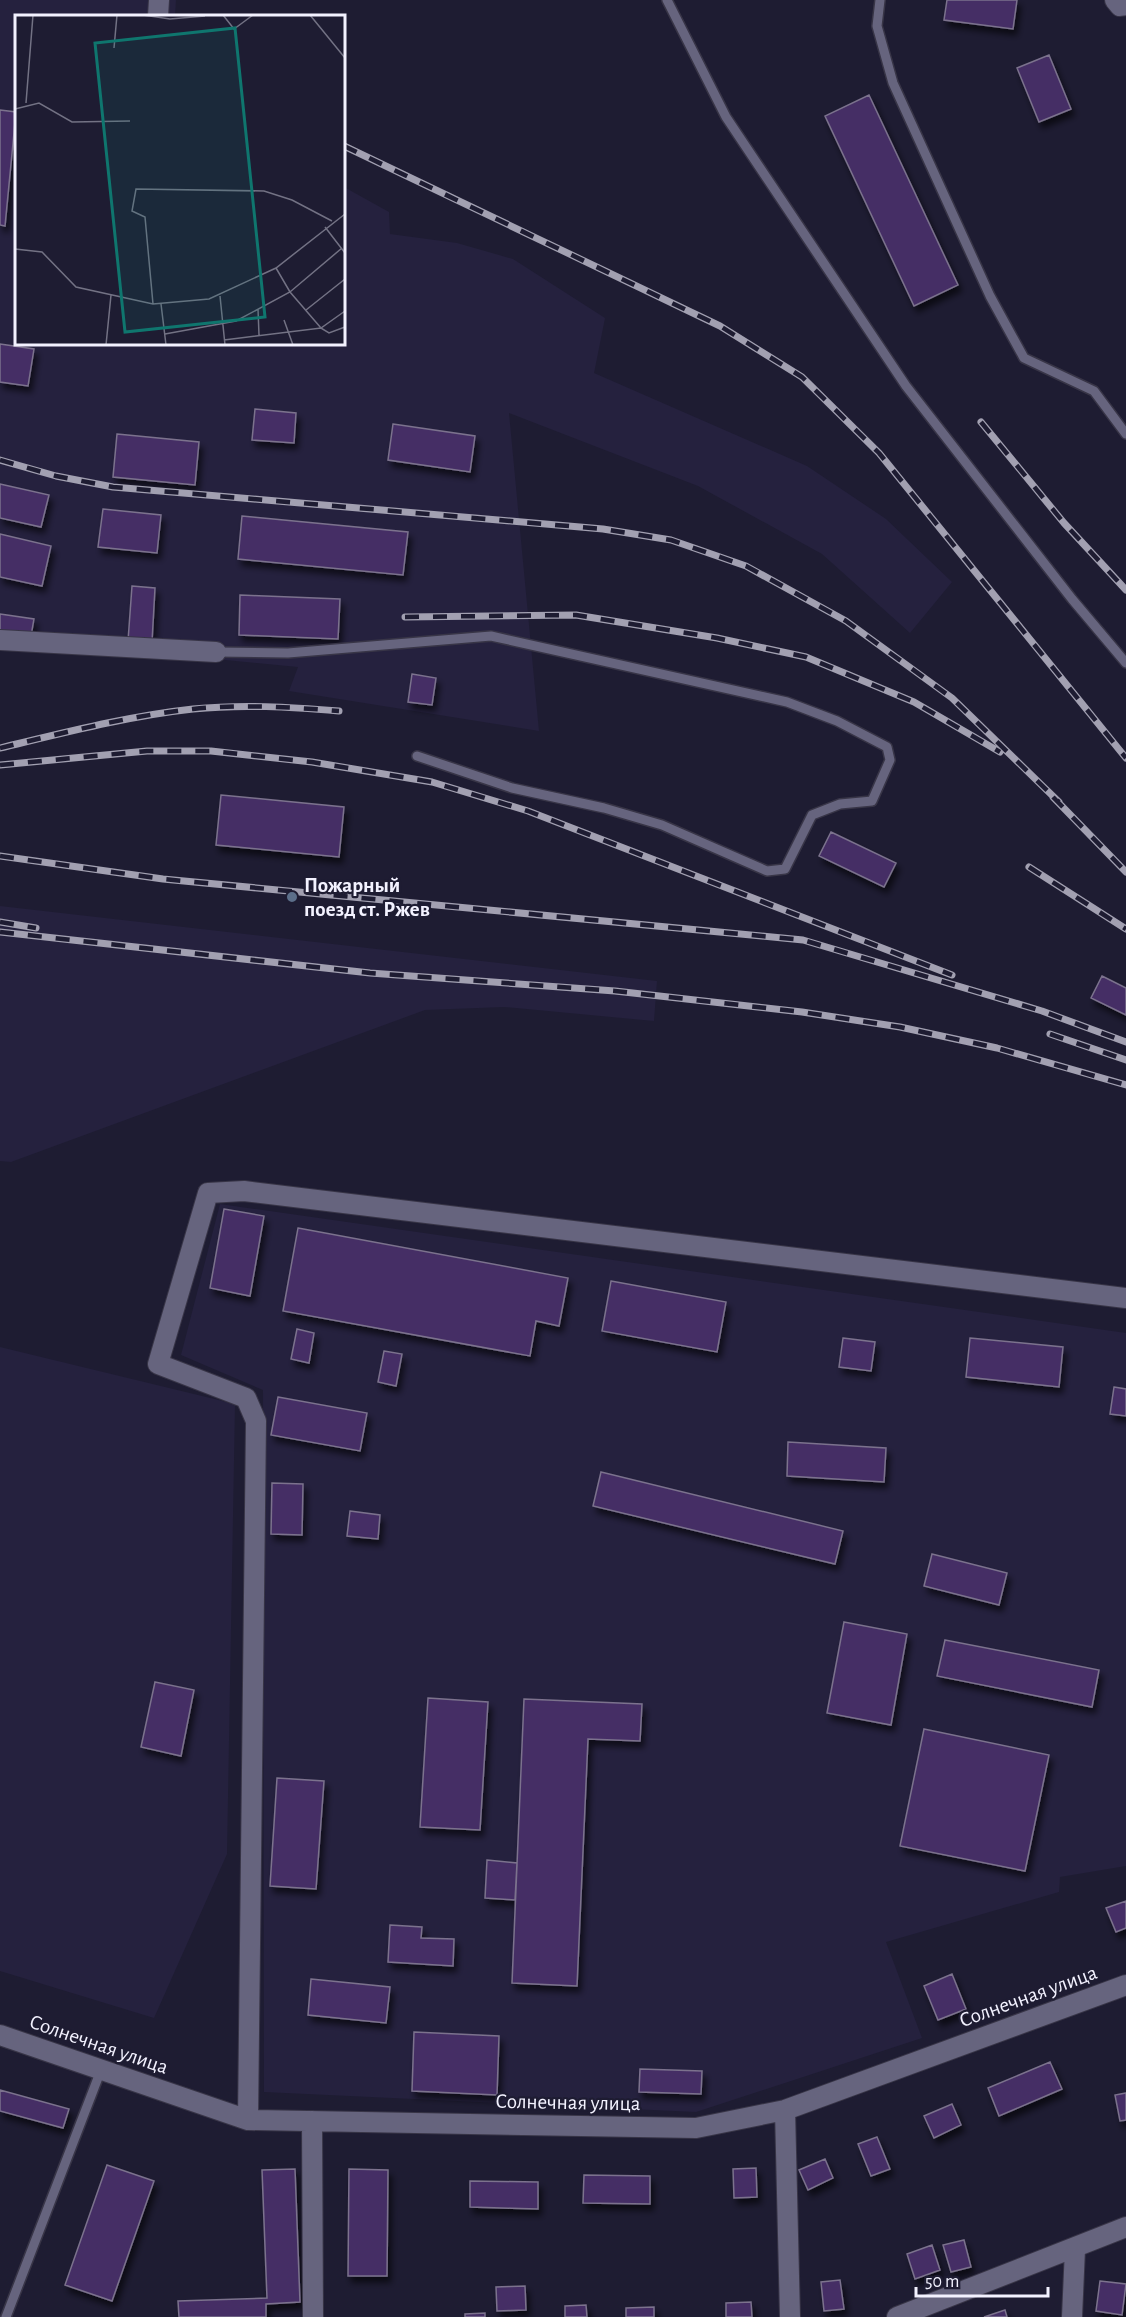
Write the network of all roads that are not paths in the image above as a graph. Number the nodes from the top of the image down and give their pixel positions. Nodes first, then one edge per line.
1 (159, 0) edge
2 (668, 0) edge
3 (880, 0) edge
4 (1115, 0) edge
5 (1126, 5) edge
6 (158, 15) edge
7 (1126, 434) edge
8 (0, 640) edge
9 (216, 652) joint
10 (1126, 663) edge
11 (417, 756) dead end
12 (1126, 1298) edge
13 (1126, 1985) edge
14 (0, 2035) edge
15 (100, 2070) junction
16 (785, 2110) junction
17 (248, 2120) junction
18 (312, 2121) junction
19 (1126, 2227) edge
20 (1074, 2249) junction
21 (6, 2317) edge
22 (313, 2317) edge
23 (790, 2317) edge
24 (897, 2317) edge
25 (1072, 2317) edge

1 - 6 street
2 - 10 lane
3 - 7 lane
4 - 5 street
8 - 9 street
9 - 11 lane
12 - 17 street
13 - 16 street, Солнечная улица
14 - 15 street, Солнечная улица
15 - 17 street, Солнечная улица
15 - 21 lane
16 - 18 street, Солнечная улица
16 - 23 street
17 - 18 street, Солнечная улица
18 - 22 street
19 - 20 street
20 - 24 street
20 - 25 street

